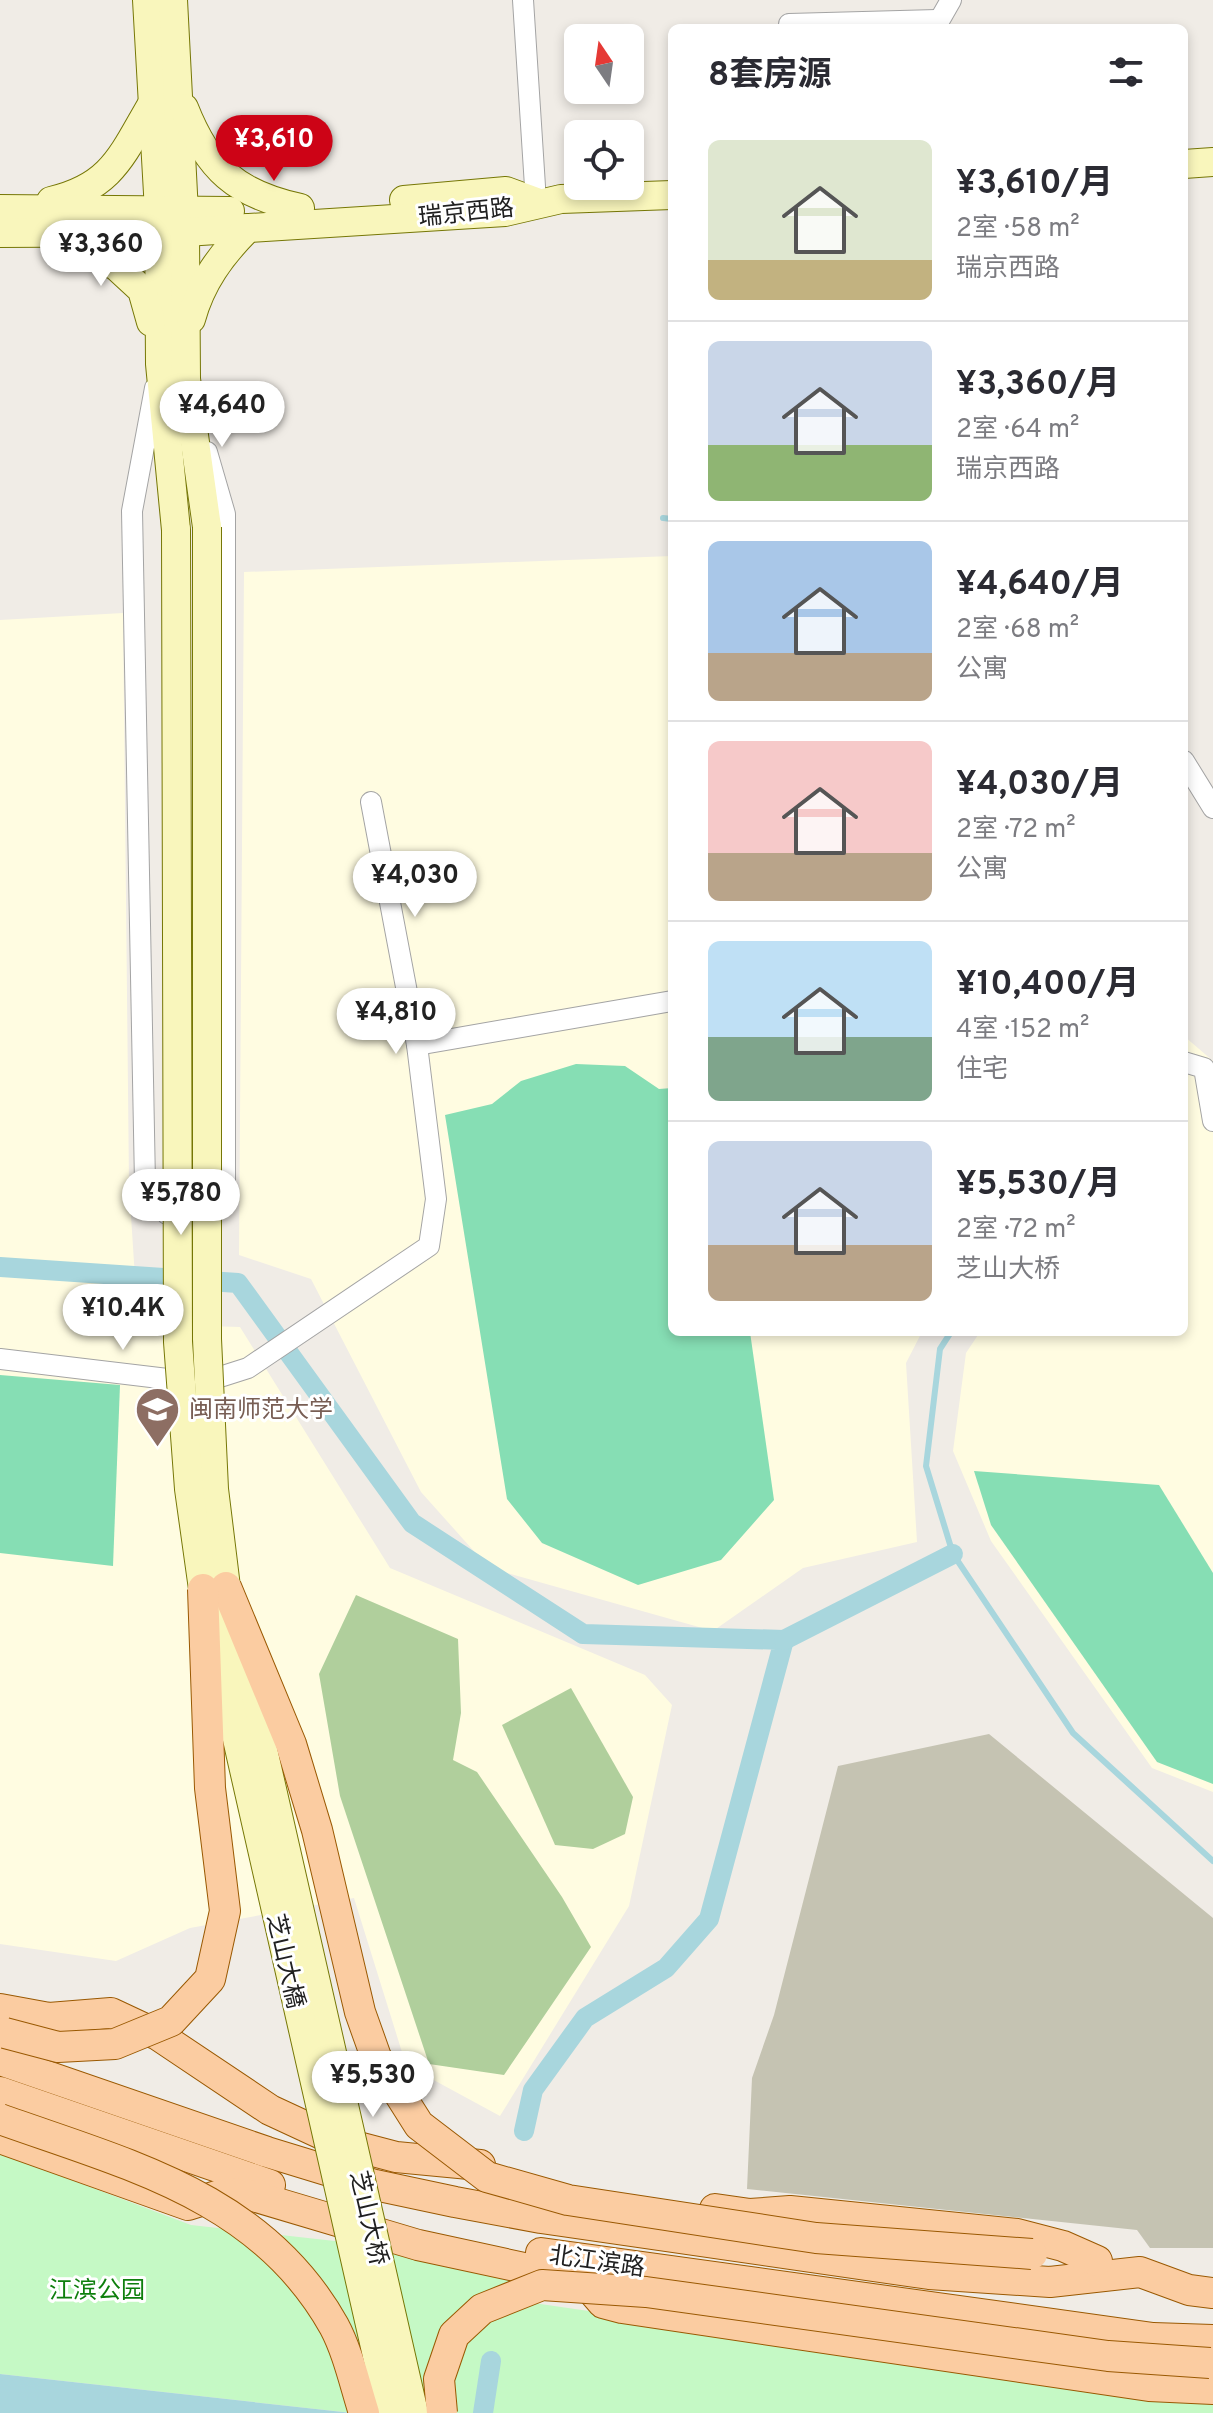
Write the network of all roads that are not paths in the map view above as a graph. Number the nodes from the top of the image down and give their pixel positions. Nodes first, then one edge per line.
1 (147, 0) edge
2 (173, 0) edge
3 (523, 0) edge
4 (951, 0) edge
5 (789, 24) dead end
6 (936, 24) edge
7 (178, 93) junction
8 (152, 104) junction
9 (1213, 162) edge
10 (1188, 164) edge
11 (668, 195) edge
12 (536, 202) junction
13 (300, 208) junction
14 (10, 209) edge
15 (171, 222) junction
16 (248, 228) junction
17 (0, 233) edge
18 (41, 233) junction
19 (168, 352) junction
20 (186, 379) junction
21 (1188, 767) edge
22 (371, 802) dead end
23 (1213, 808) edge
24 (668, 1002) edge
25 (417, 1045) junction
26 (1188, 1063) edge
27 (1213, 1121) edge
28 (0, 1359) edge
29 (214, 1588) junction
30 (269, 1836) junction
31 (1, 2034) edge
32 (0, 2092) edge
33 (0, 2119) edge
34 (0, 2138) edge
35 (1097, 2261) junction
36 (1140, 2272) junction
37 (1213, 2293) edge
38 (1212, 2364) edge
39 (364, 2413) edge
40 (390, 2413) edge
41 (414, 2413) edge
42 (442, 2413) edge

1 - 8 street
2 - 7 street
3 - 12 street
4 - 6 street
5 - 6 street
7 - 13 street
7 - 15 street
8 - 14 street
8 - 15 street
9 - 10 street
11 - 12 street
12 - 13 street, 瑞京西路
12 - 16 street, 瑞京西路
13 - 15 street, 瑞京西路
14 - 15 street, 瑞京西路
15 - 16 street, 瑞京西路
15 - 18 street, 瑞京西路
15 - 19 street
16 - 19 street
17 - 18 street, 瑞京西路
18 - 19 street
19 - 20 street
19 - 20 street
19 - 29 street, bridge
20 - 29 street, bridge
21 - 23 street
22 - 25 street
24 - 25 street
25 - 28 street
26 - 27 street
29 - 30 street, bridge
29 - 31 main road, bridge
29 - 35 main road, 北江滨路, bridge
30 - 40 street, 芝山大橋, bridge
30 - 41 street, 芝山大桥, bridge
31 - 35 main road
31 - 36 main road, 北江滨路
32 - 38 main road, 北江滨路
33 - 39 main road, bridge
34 - 38 main road
35 - 36 main road, 北江滨路
36 - 37 main road, 北江滨路
38 - 42 main road, bridge

